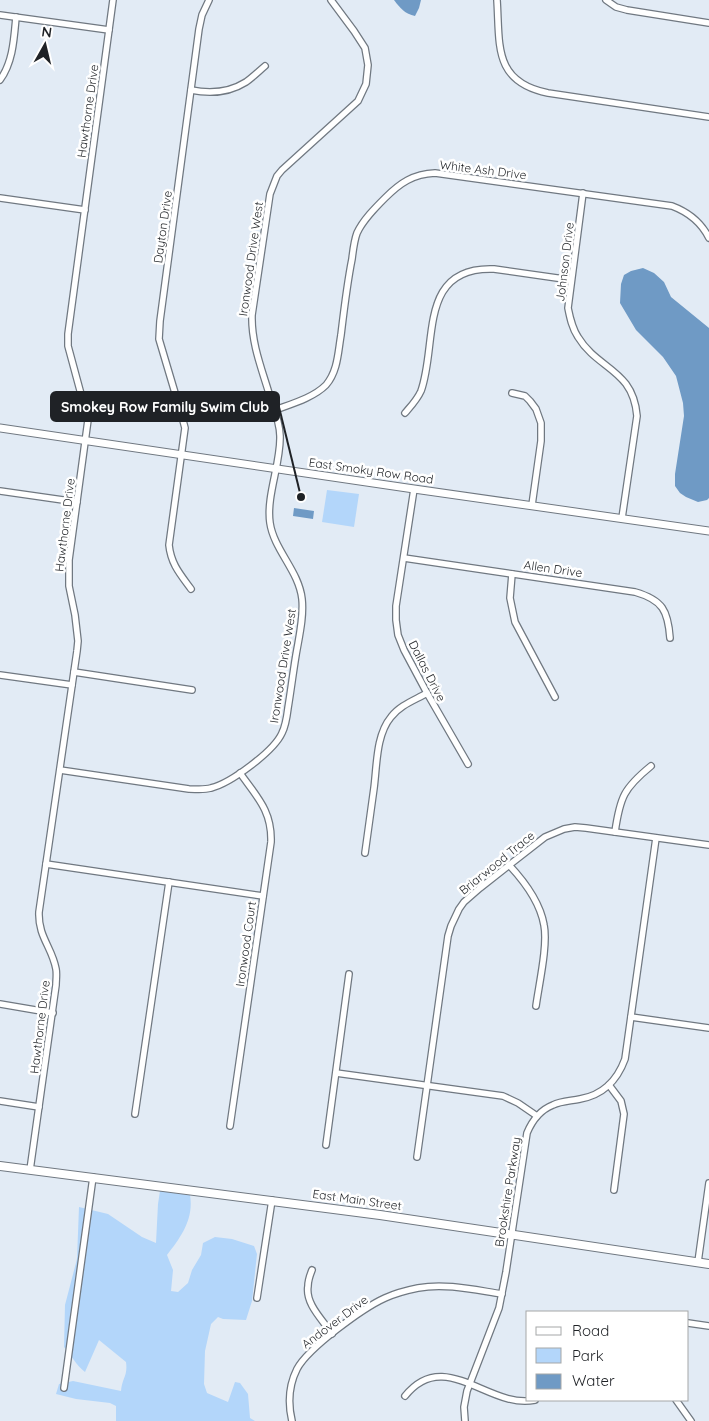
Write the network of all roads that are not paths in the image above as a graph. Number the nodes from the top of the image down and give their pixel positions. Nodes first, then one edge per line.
1 (113, 0) edge
2 (209, 0) edge
3 (331, 0) edge
4 (497, 0) edge
5 (606, 0) edge
6 (0, 15) edge
7 (16, 18) junction
8 (709, 22) edge
9 (109, 30) junction
10 (265, 66) dead end
11 (0, 80) edge
12 (191, 90) junction
13 (709, 117) edge
14 (583, 193) junction
15 (0, 198) edge
16 (85, 210) junction
17 (709, 238) edge
18 (571, 280) junction
19 (512, 393) dead end
20 (275, 410) junction
21 (405, 413) dead end
22 (0, 428) edge
23 (86, 441) junction
24 (181, 455) junction
25 (276, 469) junction
26 (414, 490) junction
27 (0, 491) edge
28 (78, 502) junction
29 (532, 505) junction
30 (622, 518) junction
31 (709, 531) edge
32 (404, 558) junction
33 (512, 574) junction
34 (191, 589) dead end
35 (670, 638) dead end
36 (74, 672) junction
37 (0, 675) edge
38 (72, 685) junction
39 (192, 690) dead end
40 (427, 693) junction
41 (555, 697) dead end
42 (468, 764) dead end
43 (652, 766) dead end
44 (60, 770) junction
45 (240, 773) junction
46 (615, 832) junction
47 (656, 838) junction
48 (709, 845) edge
49 (366, 853) dead end
50 (46, 864) junction
51 (509, 865) junction
52 (169, 882) junction
53 (263, 896) junction
54 (349, 974) dead end
55 (0, 1004) edge
56 (536, 1006) dead end
57 (53, 1012) junction
58 (631, 1017) junction
59 (709, 1028) edge
60 (336, 1073) junction
61 (609, 1085) junction
62 (427, 1086) junction
63 (0, 1101) edge
64 (39, 1107) junction
65 (135, 1114) dead end
66 (537, 1116) junction
67 (230, 1126) dead end
68 (326, 1144) dead end
69 (418, 1157) dead end
70 (0, 1166) edge
71 (30, 1170) junction
72 (93, 1177) junction
73 (709, 1183) edge
74 (614, 1190) dead end
75 (272, 1200) junction
76 (511, 1234) junction
77 (698, 1262) junction
78 (709, 1264) edge
79 (312, 1270) dead end
80 (502, 1294) junction
81 (257, 1298) dead end
82 (689, 1323) edge
83 (709, 1326) edge
84 (332, 1334) junction
85 (470, 1383) junction
86 (64, 1388) dead end
87 (405, 1396) dead end
88 (526, 1400) edge
89 (677, 1401) edge
90 (292, 1421) edge
91 (465, 1421) edge
92 (691, 1421) edge

1 - 9 street, Hawthorne Drive
2 - 12 street, Dayton Drive
3 - 20 street, Ironwood Drive West
4 - 13 street
5 - 8 street
6 - 7 street
7 - 9 street
7 - 11 street
9 - 16 street, Hawthorne Drive
10 - 12 street
12 - 24 street, Dayton Drive
14 - 17 street, White Ash Drive
14 - 18 street, Johnson Drive
14 - 20 street, White Ash Drive
15 - 16 street
16 - 23 street, Hawthorne Drive
18 - 21 street
18 - 30 street, Johnson Drive
19 - 29 street
20 - 25 street, Ironwood Drive West
22 - 23 street, East Smoky Row Road
23 - 24 street, East Smoky Row Road
23 - 28 street, Hawthorne Drive
24 - 25 street, East Smoky Row Road
24 - 34 street, Dayton Drive
25 - 26 street, East Smoky Row Road
25 - 45 street, Ironwood Drive West
26 - 29 street, East Smoky Row Road
26 - 32 street, Dallas Drive
27 - 28 street
28 - 36 street, Hawthorne Drive
29 - 30 street, East Smoky Row Road
30 - 31 street, East Smoky Row Road
32 - 33 street, Allen Drive
32 - 40 street, Dallas Drive
33 - 35 street, Allen Drive
33 - 41 street
36 - 38 street, Hawthorne Drive
36 - 39 street
37 - 38 street
38 - 44 street, Hawthorne Drive
40 - 42 street, Dallas Drive
40 - 49 street
43 - 46 street
44 - 45 street, Ironwood Drive West
44 - 50 street, Hawthorne Drive
45 - 53 street, Ironwood Court
46 - 47 street, Briarwood Trace
46 - 51 street, Briarwood Trace
47 - 48 street, Briarwood Trace
47 - 58 street
50 - 52 street
50 - 57 street, Hawthorne Drive
51 - 56 street
51 - 62 street, Briarwood Trace
52 - 53 street
52 - 65 street
53 - 67 street, Ironwood Court
54 - 60 street
55 - 57 street
57 - 64 street, Hawthorne Drive
58 - 59 street
58 - 61 street
60 - 62 street
60 - 68 street
61 - 66 street
61 - 74 street
62 - 66 street
62 - 69 street, Briarwood Trace
63 - 64 street
64 - 71 street, Hawthorne Drive
66 - 76 street, Brookshire Parkway
70 - 71 main road, East Main Street
71 - 72 main road, East Main Street
72 - 75 main road, East Main Street
72 - 86 street
73 - 77 street
75 - 76 main road, East Main Street
75 - 81 street
76 - 77 main road, East Main Street
76 - 80 street, Brookshire Parkway
77 - 78 main road, East Main Street
79 - 84 street
80 - 84 street, Andover Drive
80 - 85 street, Brookshire Parkway
82 - 83 street
84 - 90 street, Andover Drive
85 - 87 street
85 - 88 street
85 - 91 street, Brookshire Parkway
89 - 92 street

